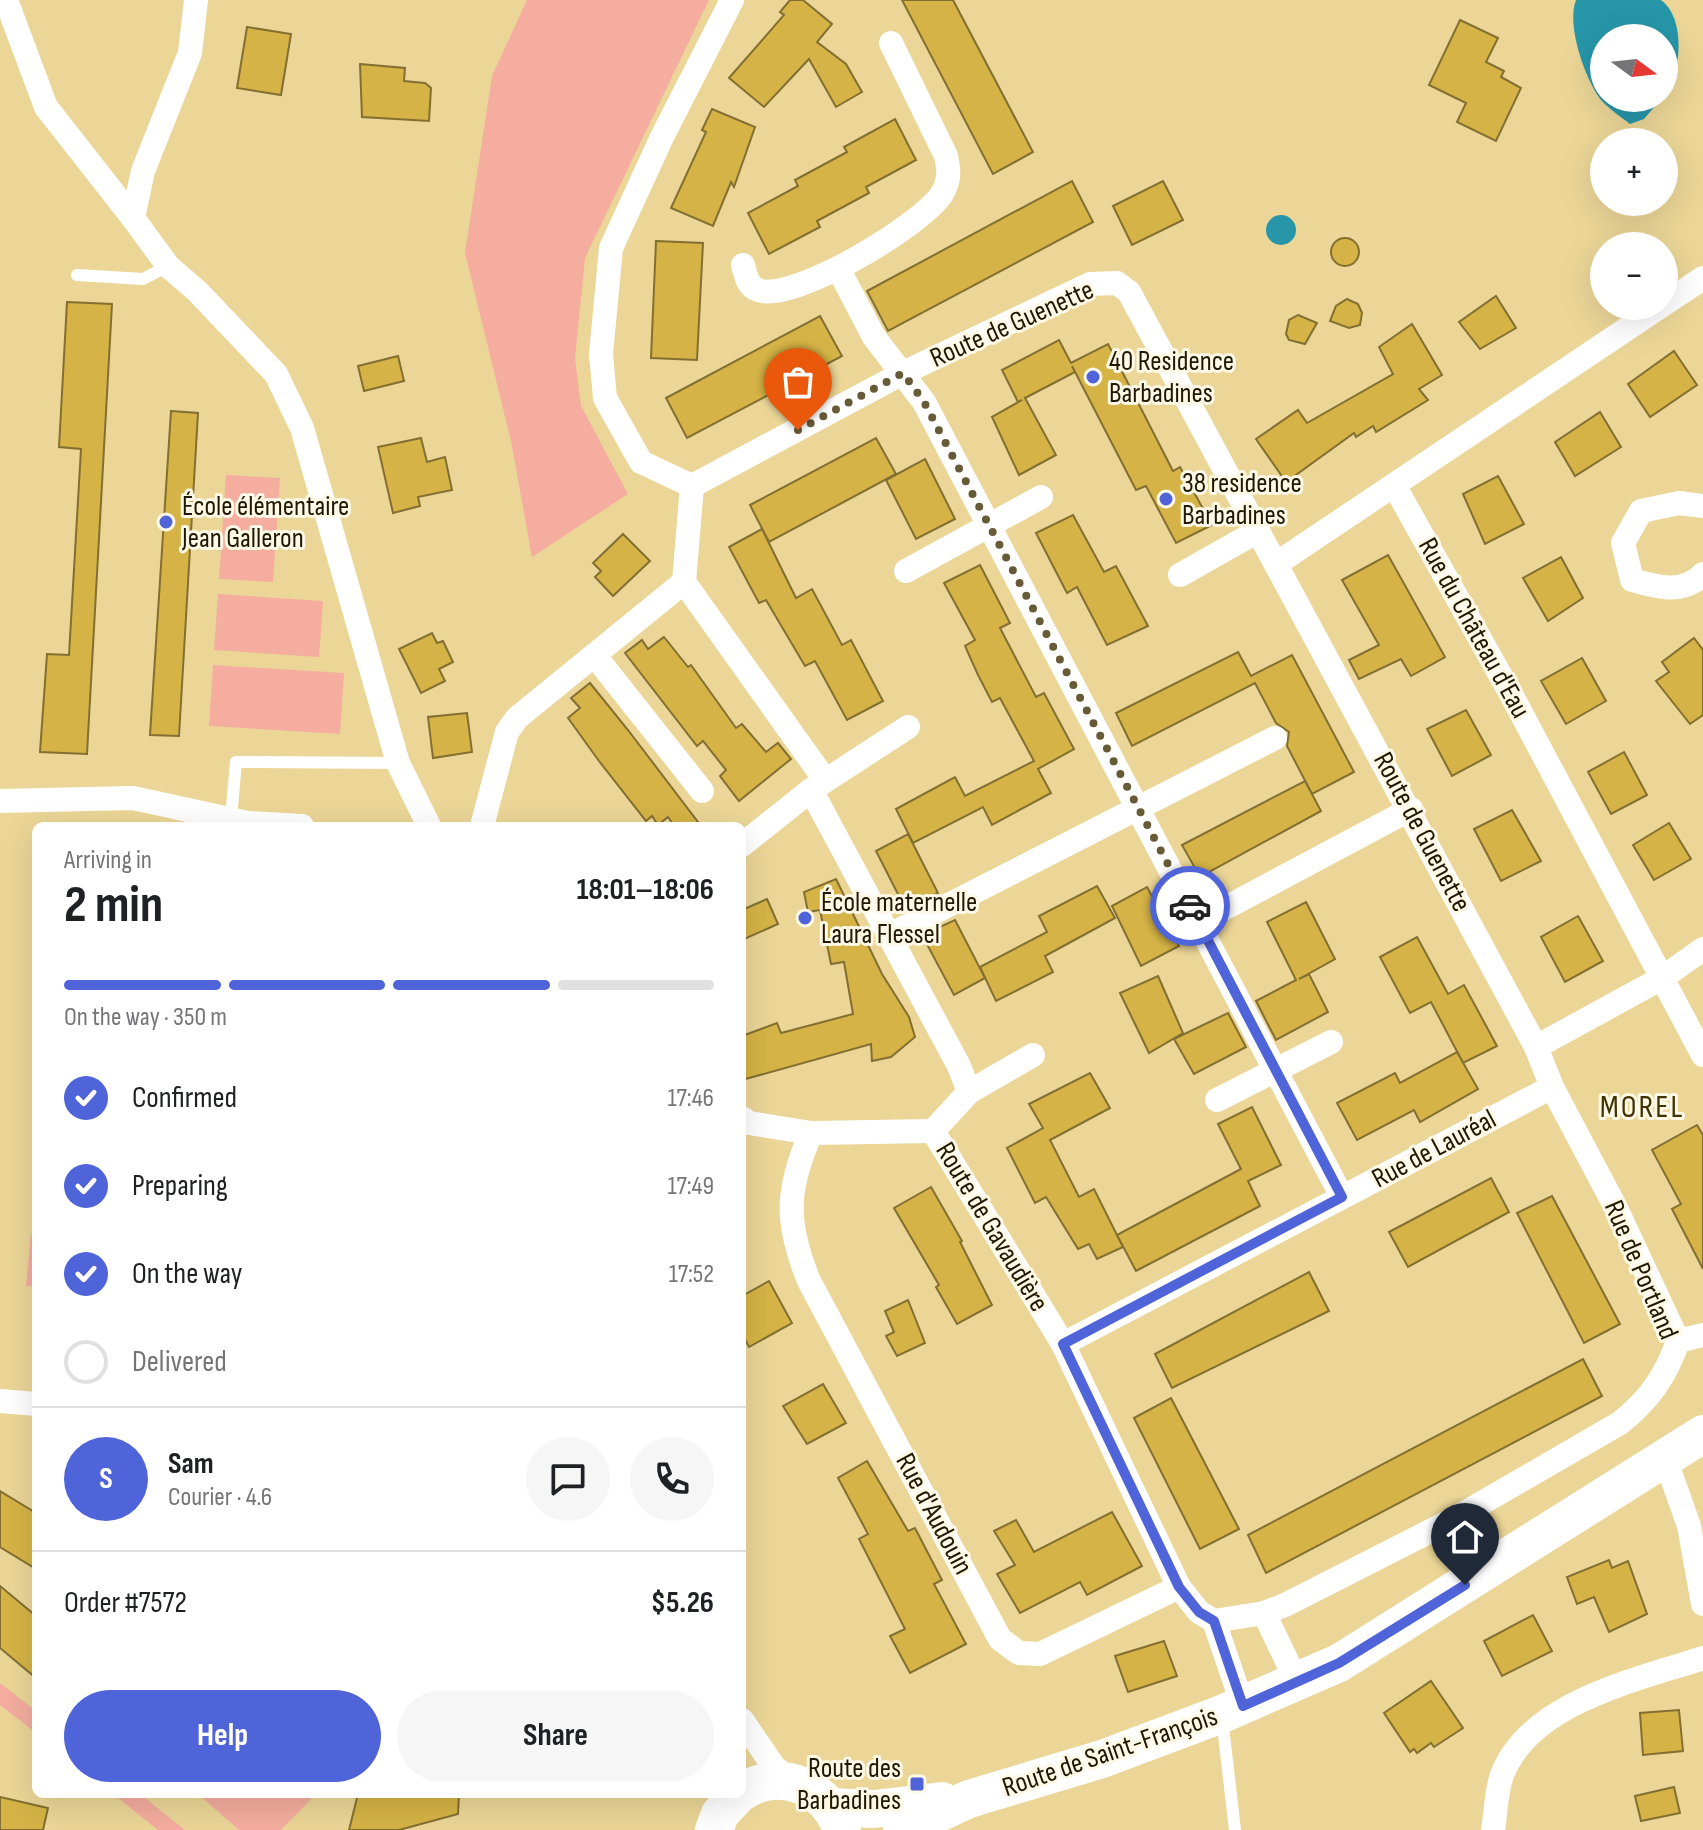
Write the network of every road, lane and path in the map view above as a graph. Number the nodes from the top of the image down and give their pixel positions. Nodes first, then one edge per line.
1 (6, 0) edge
2 (196, 0) edge
3 (732, 0) edge
4 (891, 43) dead end
5 (133, 218) junction
6 (743, 265) dead end
7 (168, 266) junction
8 (839, 270) junction
9 (77, 275) dead end
10 (1703, 278) edge
11 (1678, 294) edge
12 (1640, 320) edge
13 (903, 373) junction
14 (1394, 485) junction
15 (692, 486) junction
16 (1041, 497) dead end
17 (1703, 506) edge
18 (986, 524) junction
19 (1258, 531) junction
20 (1276, 564) junction
21 (906, 571) dead end
22 (1703, 574) edge
23 (1180, 575) dead end
24 (684, 582) junction
25 (595, 656) junction
26 (908, 727) dead end
27 (1275, 738) dead end
28 (398, 763) junction
29 (818, 785) junction
30 (702, 791) dead end
31 (0, 801) edge
32 (1136, 807) junction
33 (1411, 809) junction
34 (231, 818) junction
35 (266, 822) edge
36 (427, 822) edge
37 (483, 822) edge
38 (746, 842) edge
39 (1199, 922) junction
40 (888, 936) junction
41 (1703, 949) edge
42 (1662, 978) junction
43 (1331, 1042) dead end
44 (1536, 1047) junction
45 (1033, 1055) dead end
46 (1703, 1055) edge
47 (1277, 1072) junction
48 (1552, 1087) junction
49 (969, 1092) junction
50 (1217, 1100) dead end
51 (746, 1121) edge
52 (933, 1131) junction
53 (811, 1133) junction
54 (1342, 1197) junction
55 (1703, 1335) edge
56 (1678, 1341) junction
57 (1063, 1344) junction
58 (0, 1401) edge
59 (32, 1404) edge
60 (1703, 1434) edge
61 (1665, 1458) junction
62 (1179, 1587) junction
63 (1703, 1604) edge
64 (1264, 1613) junction
65 (1214, 1621) junction
66 (1703, 1658) edge
67 (1297, 1682) junction
68 (1233, 1710) junction
69 (746, 1726) edge
70 (793, 1782) junction
71 (746, 1790) edge
72 (734, 1798) edge
73 (969, 1799) junction
74 (837, 1819) edge
75 (714, 1830) edge
76 (902, 1830) edge
77 (1235, 1830) edge
78 (1493, 1830) edge

1 - 5 street
2 - 5 street
3 - 15 street
4 - 8 street
5 - 7 street
6 - 8 street
7 - 9 lane
7 - 28 street
8 - 13 street
10 - 11 street
12 - 14 street
13 - 15 street, Route de Guenette
13 - 18 street
13 - 19 street, Route de Guenette
14 - 20 street
14 - 42 street, Rue du Château d'Eau
15 - 24 street
16 - 18 street
17 - 22 street
18 - 21 street
18 - 32 street
19 - 20 street, Route de Guenette
19 - 23 street
20 - 33 street, Route de Guenette
24 - 25 street
24 - 29 street
25 - 30 street
25 - 37 street
26 - 29 street
27 - 32 street
28 - 34 lane
28 - 36 street
29 - 38 street
29 - 40 street
31 - 34 street
32 - 39 street
32 - 40 street
33 - 39 street
33 - 44 street, Route de Guenette
34 - 35 street
39 - 47 street
40 - 49 street
41 - 42 street
42 - 44 street
42 - 46 street, Rue du Château d'Eau
43 - 47 street
44 - 48 street
45 - 49 street
47 - 50 street
47 - 54 street
48 - 54 street, Rue de Lauréal
48 - 56 street, Rue de Portland
49 - 52 street
51 - 53 street, Route de Gavaudière
52 - 53 street, Route de Gavaudière
52 - 57 street, Route de Gavaudière
53 - 62 street, Rue d'Audouin
54 - 57 street, Rue de Lauréal
55 - 56 street
56 - 64 street, Rue de Portland
57 - 62 street, Route de Gavaudière
58 - 59 street
60 - 61 main road, Route de Saint-François
61 - 63 street
61 - 67 main road, Route de Saint-François
62 - 65 street, Route de Gavaudière
64 - 65 street, Rue de Portland
64 - 67 street
65 - 68 street, Route de Gavaudière
66 - 78 street
67 - 68 main road, Route de Saint-François
68 - 73 main road, Route de Saint-François
68 - 77 lane
69 - 70 street
70 - 71 main road
70 - 74 main road
72 - 75 main road
73 - 74 main road, Route de Saint-François
73 - 76 main road, Route de Saint-François

